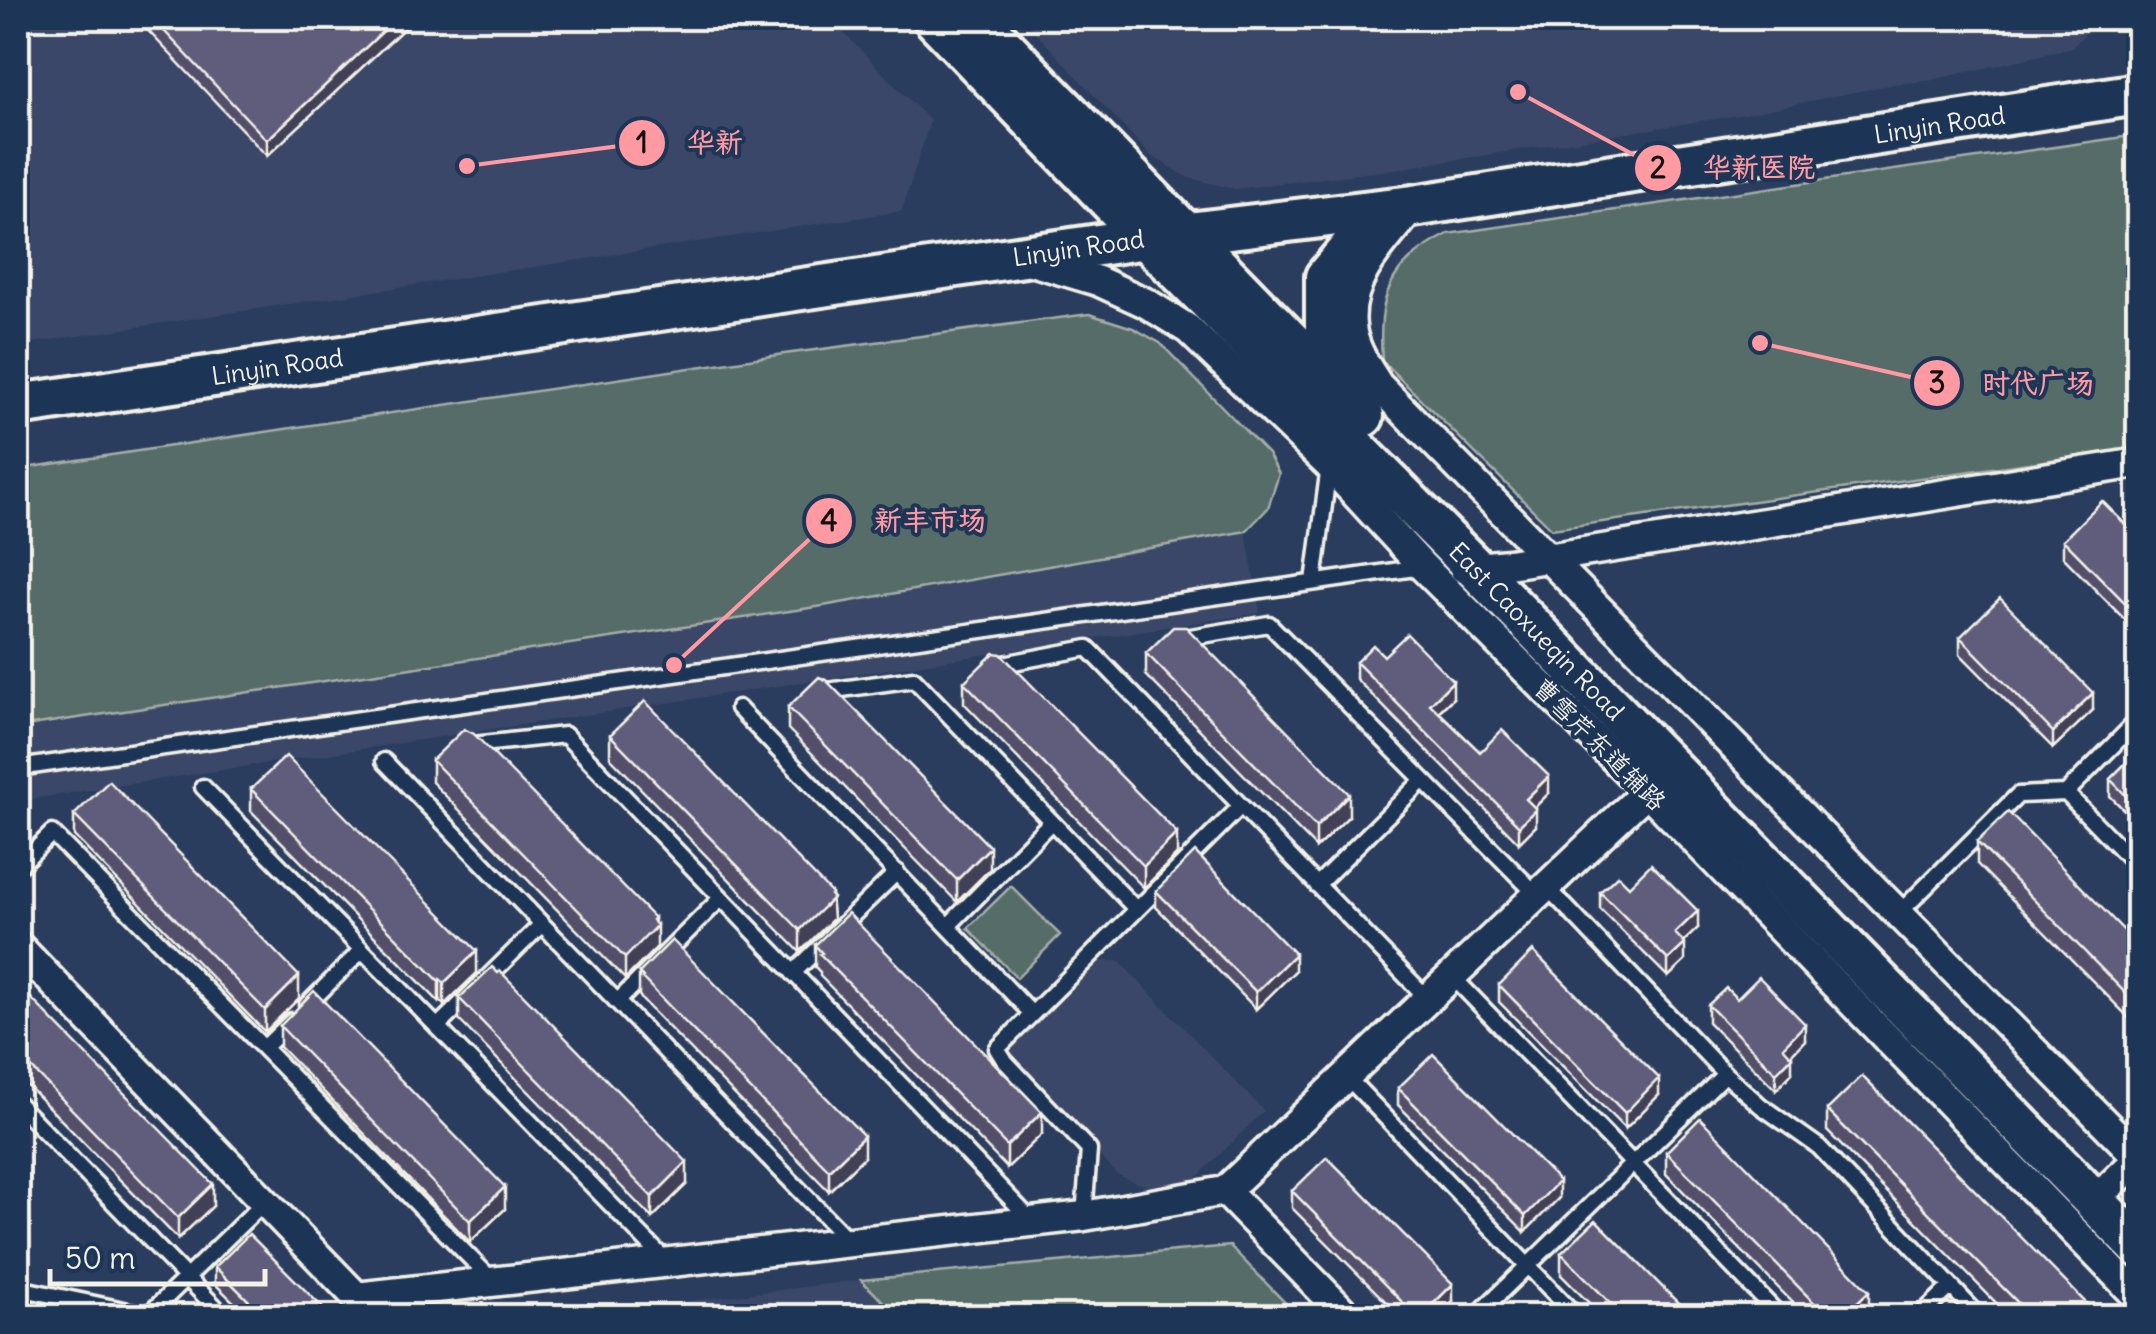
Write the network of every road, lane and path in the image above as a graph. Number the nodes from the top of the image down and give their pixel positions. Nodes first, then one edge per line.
1 (934, 18) edge
2 (976, 18) edge
3 (2138, 94) edge
4 (1413, 206) junction
5 (1165, 236) junction
6 (1017, 257) junction
7 (18, 405) edge
8 (1362, 414) junction
9 (2138, 463) edge
10 (1329, 465) junction
11 (1548, 557) junction
12 (1492, 566) junction
13 (1423, 567) junction
14 (1314, 582) junction
15 (1178, 639) edge
16 (998, 665) edge
17 (828, 691) edge
18 (738, 708) dead end
19 (2138, 720) edge
20 (474, 745) edge
21 (384, 761) dead end
22 (18, 768) edge
23 (1423, 780) junction
24 (203, 787) dead end
25 (1647, 791) junction
26 (2066, 793) junction
27 (1241, 806) junction
28 (1052, 822) junction
29 (18, 867) edge
30 (2138, 867) edge
31 (896, 872) junction
32 (1317, 884) junction
33 (1542, 891) junction
34 (721, 898) junction
35 (1136, 909) junction
36 (1898, 914) junction
37 (542, 924) junction
38 (948, 926) junction
39 (18, 946) edge
40 (362, 950) junction
41 (793, 973) junction
42 (1452, 976) junction
43 (1428, 999) junction
44 (617, 1002) junction
45 (1032, 1014) junction
46 (437, 1027) junction
47 (264, 1048) junction
48 (1725, 1074) junction
49 (1346, 1076) junction
50 (18, 1104) edge
51 (1632, 1164) junction
52 (2132, 1179) edge
53 (1224, 1191) junction
54 (264, 1202) junction
55 (1084, 1216) junction
56 (1033, 1222) junction
57 (850, 1242) junction
58 (2138, 1246) edge
59 (669, 1263) junction
60 (1528, 1266) junction
61 (186, 1278) junction
62 (494, 1282) junction
63 (1950, 1287) junction
64 (18, 1288) edge
65 (2138, 1297) edge
66 (18, 1300) edge
67 (366, 1307) edge
68 (32, 1316) edge
69 (148, 1316) edge
70 (224, 1316) edge
71 (1347, 1316) edge
72 (1476, 1316) edge
73 (1576, 1316) edge
74 (1780, 1316) edge
75 (1920, 1316) edge
76 (1979, 1316) edge

1 - 5 main road, East Caoxueqin Road
2 - 5 main road, East Caoxueqin Road
3 - 4 main road, Linyin Road
4 - 5 main road, Linyin Road
4 - 8 main road
4 - 11 street
5 - 6 main road, Linyin Road
5 - 8 main road, East Caoxueqin Road
5 - 12 main road, East Caoxueqin Road
6 - 7 main road, Linyin Road
6 - 10 street, 曹雪芹东道辅路
8 - 12 main road, East Caoxueqin Road
9 - 11 street
10 - 13 street, 曹雪芹东道辅路
10 - 14 lane
11 - 12 street
11 - 36 street
12 - 13 street
12 - 52 main road, East Caoxueqin Road
12 - 58 main road, East Caoxueqin Road
13 - 14 lane
13 - 25 street, 曹雪芹东道辅路
14 - 22 lane
15 - 23 lane
16 - 27 lane
17 - 28 lane
18 - 31 lane
19 - 26 lane
20 - 34 lane
21 - 37 lane
23 - 32 lane
23 - 33 lane
24 - 40 lane
25 - 33 street
25 - 65 street, 曹雪芹东道辅路
26 - 30 lane
26 - 36 lane
27 - 32 lane
27 - 35 lane
28 - 35 lane
28 - 38 lane
29 - 47 lane
31 - 38 lane
31 - 41 lane
32 - 43 lane
33 - 42 street
33 - 48 lane
34 - 41 lane
34 - 44 lane
35 - 45 lane
36 - 52 street
37 - 44 lane
37 - 46 lane
38 - 45 lane
39 - 54 street
40 - 46 lane
40 - 47 lane
41 - 56 lane
42 - 43 street
42 - 51 lane
43 - 49 street
44 - 57 lane
45 - 55 lane
46 - 59 lane
47 - 62 lane
48 - 51 lane
48 - 63 lane
49 - 53 street
49 - 60 lane
50 - 61 lane
51 - 60 lane
51 - 74 lane
53 - 55 street
53 - 71 street
54 - 61 lane
54 - 67 street
55 - 56 street
56 - 57 street
57 - 59 street
59 - 62 street
60 - 72 lane
60 - 73 lane
61 - 69 lane
61 - 70 lane
62 - 67 street
63 - 75 lane
63 - 76 lane
64 - 69 lane
66 - 68 lane

